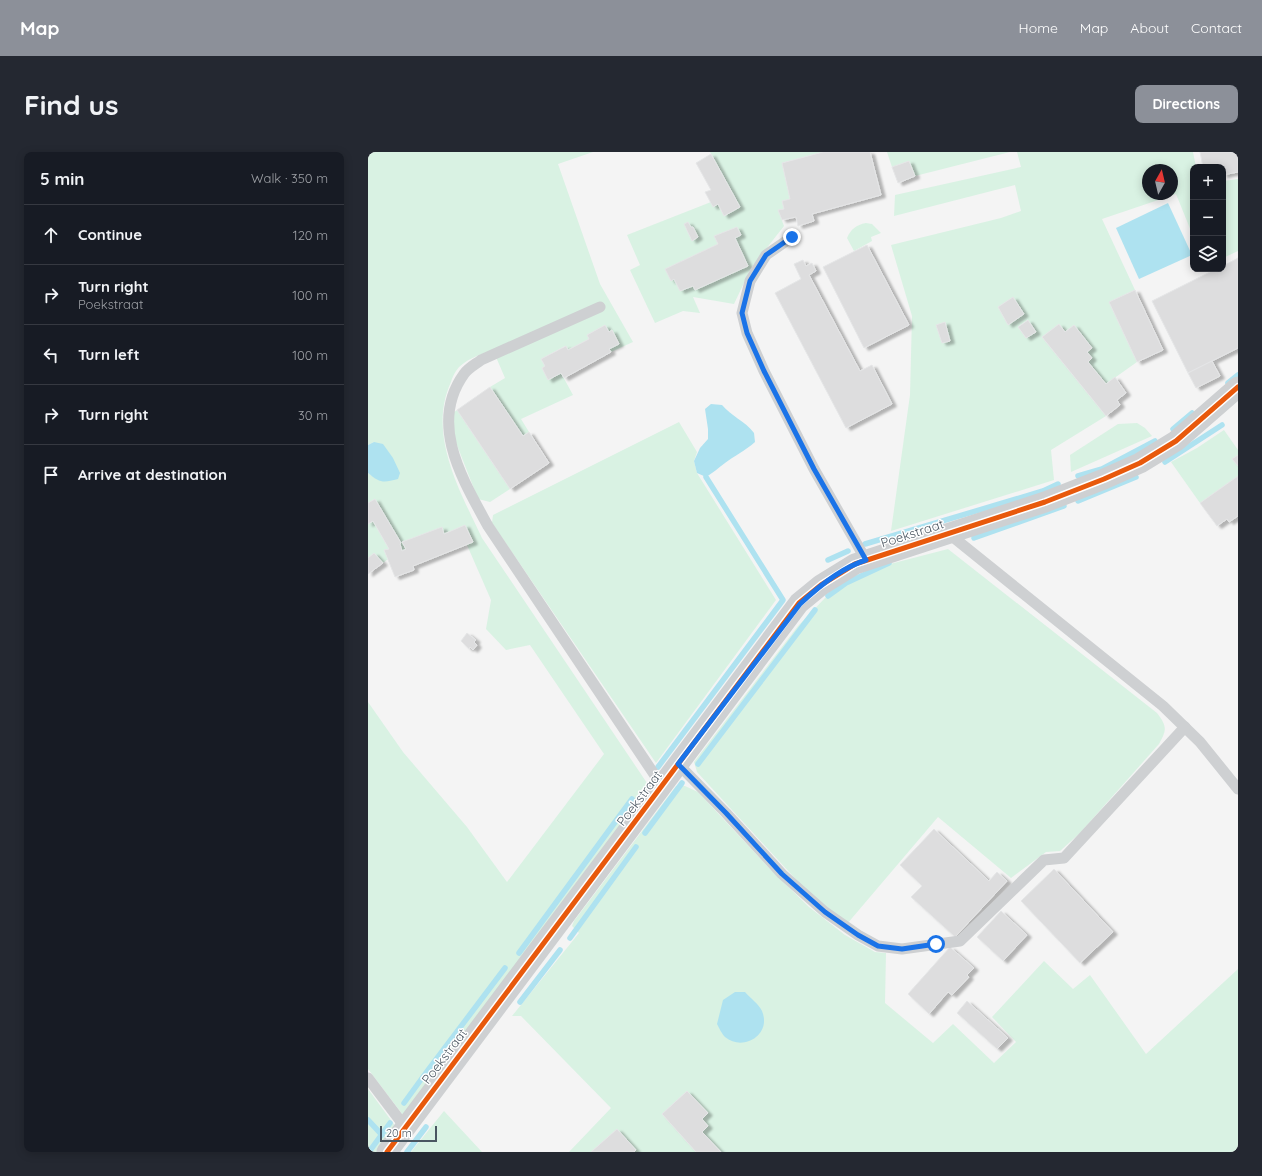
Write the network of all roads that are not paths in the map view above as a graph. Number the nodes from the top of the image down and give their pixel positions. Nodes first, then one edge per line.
1 (792, 237) dead end
2 (600, 307) dead end
3 (1238, 387) edge
4 (948, 533) junction
5 (866, 560) junction
6 (1185, 727) junction
7 (678, 764) junction
8 (662, 786) junction
9 (1238, 789) edge
10 (368, 1078) edge
11 (405, 1127) junction
12 (387, 1152) edge

1 - 5 lane
2 - 8 lane
3 - 4 street, Poekstraat
4 - 5 street, Poekstraat
4 - 6 lane
5 - 7 street, Poekstraat
6 - 7 lane
6 - 9 lane
7 - 8 street, Poekstraat
8 - 11 street, Poekstraat
10 - 11 lane
11 - 12 street, Poekstraat

